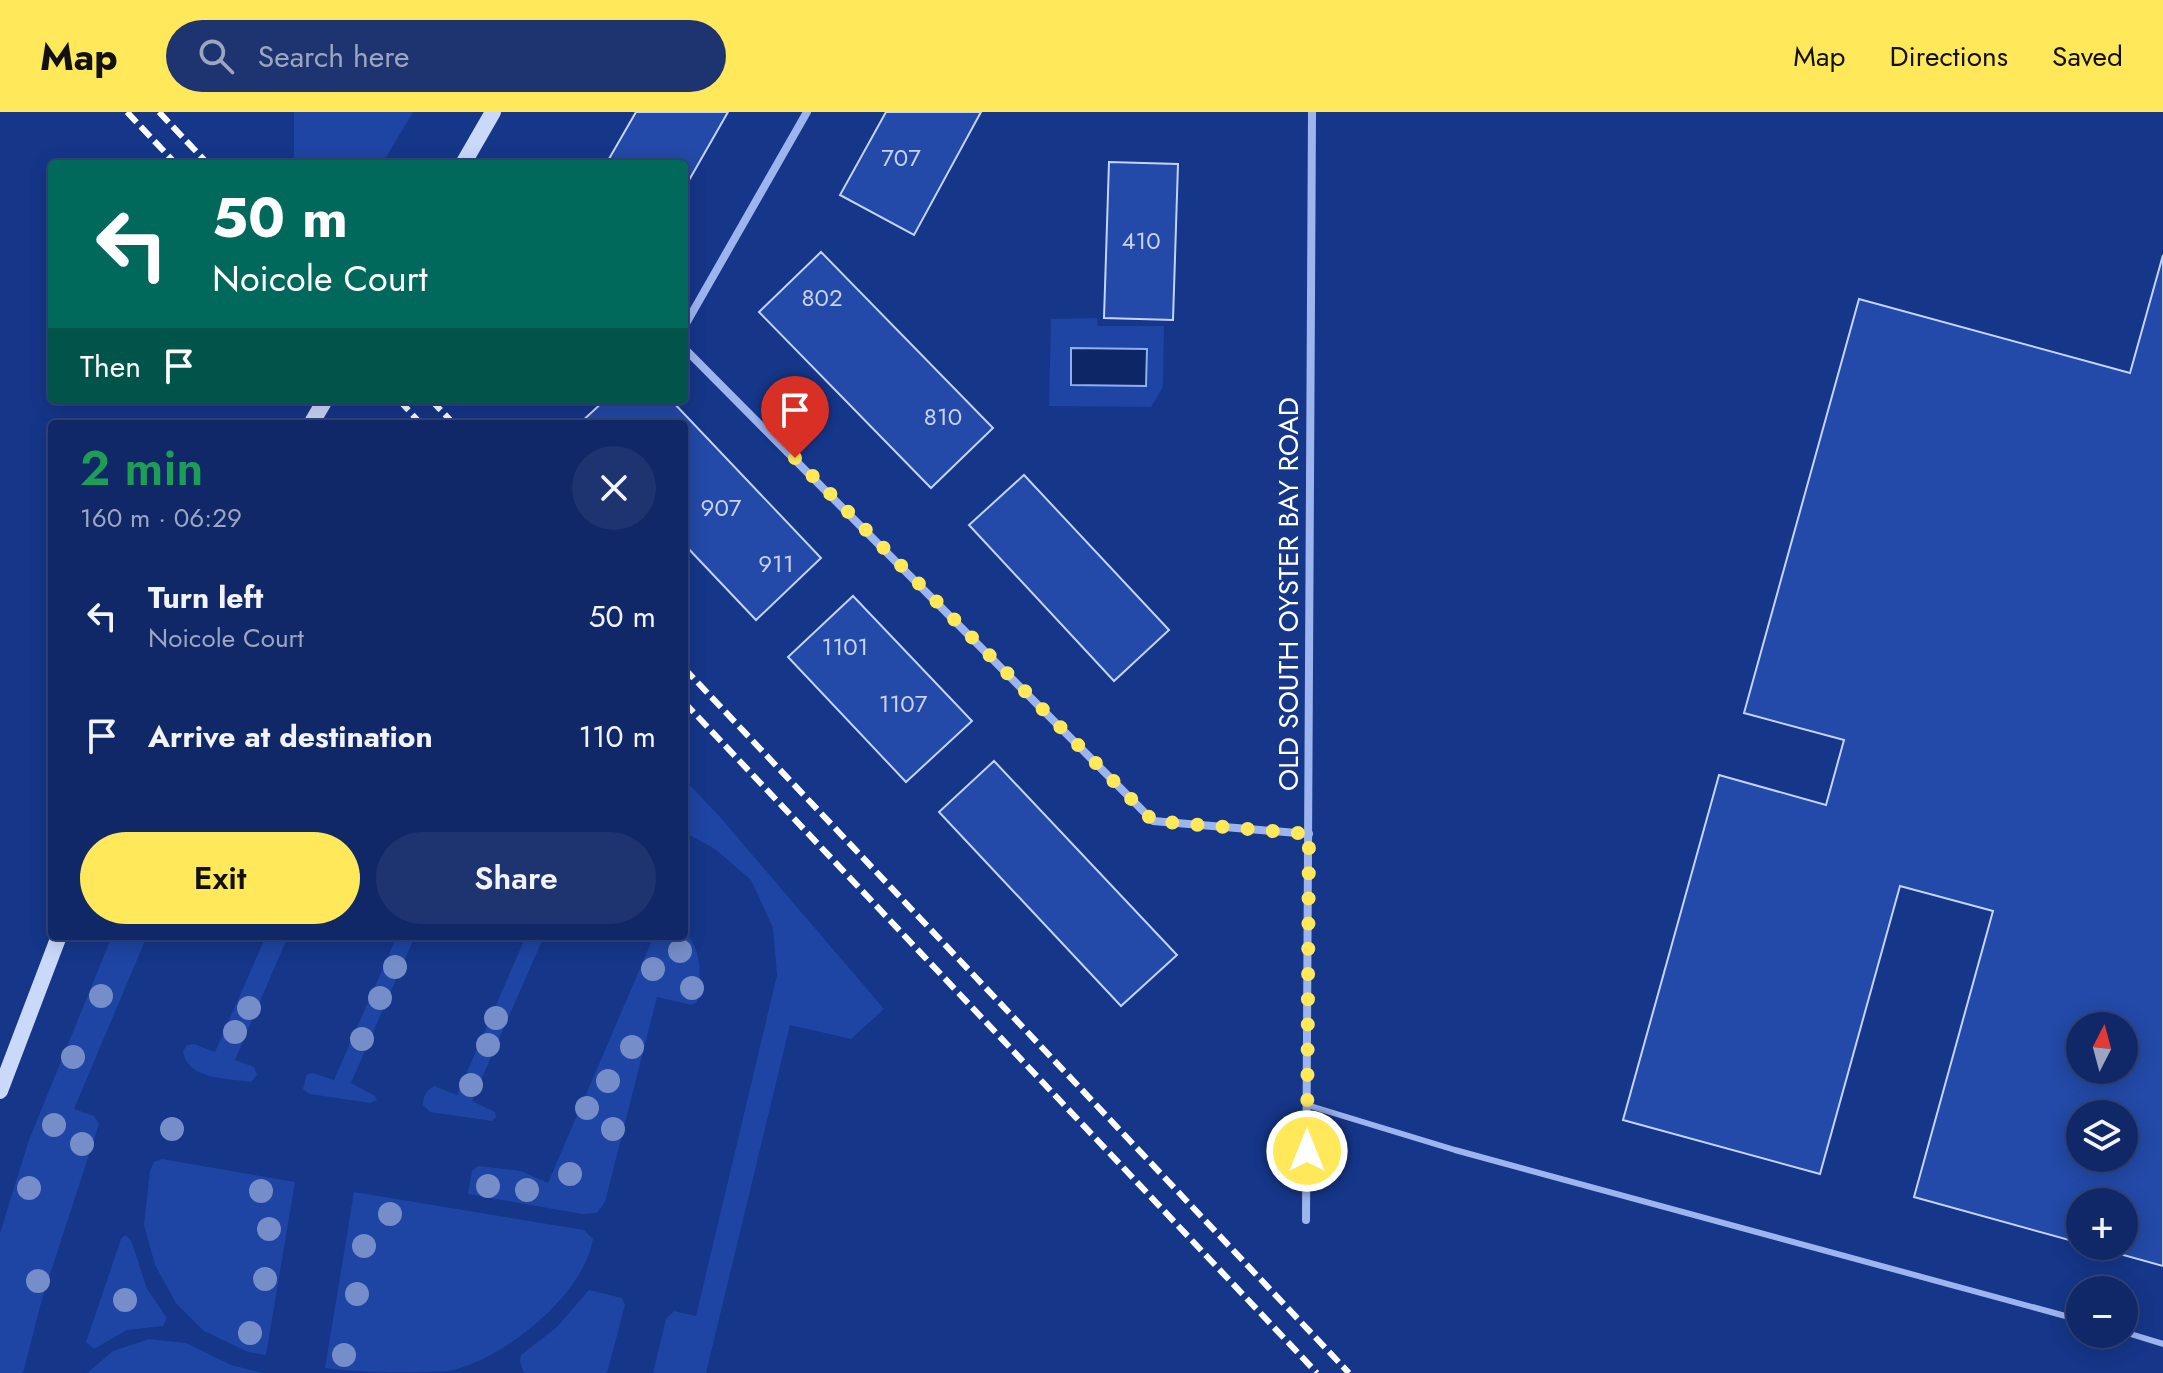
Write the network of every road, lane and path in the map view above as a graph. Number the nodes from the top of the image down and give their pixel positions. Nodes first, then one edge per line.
1 (493, 112) edge
2 (807, 112) edge
3 (1312, 112) edge
4 (465, 160) edge
5 (688, 320) edge
6 (688, 352) edge
7 (1309, 834) junction
8 (57, 940) edge
9 (0, 1091) edge
10 (1307, 1105) junction
11 (1306, 1220) dead end
12 (2066, 1316) edge
13 (2138, 1336) edge
14 (2163, 1344) edge

1 - 4 main road
2 - 5 street
3 - 7 street, OLD SOUTH OYSTER BAY ROAD
6 - 7 street
7 - 10 street, OLD SOUTH OYSTER BAY ROAD
8 - 9 main road
10 - 11 street, OLD SOUTH OYSTER BAY ROAD
10 - 12 lane
13 - 14 lane

